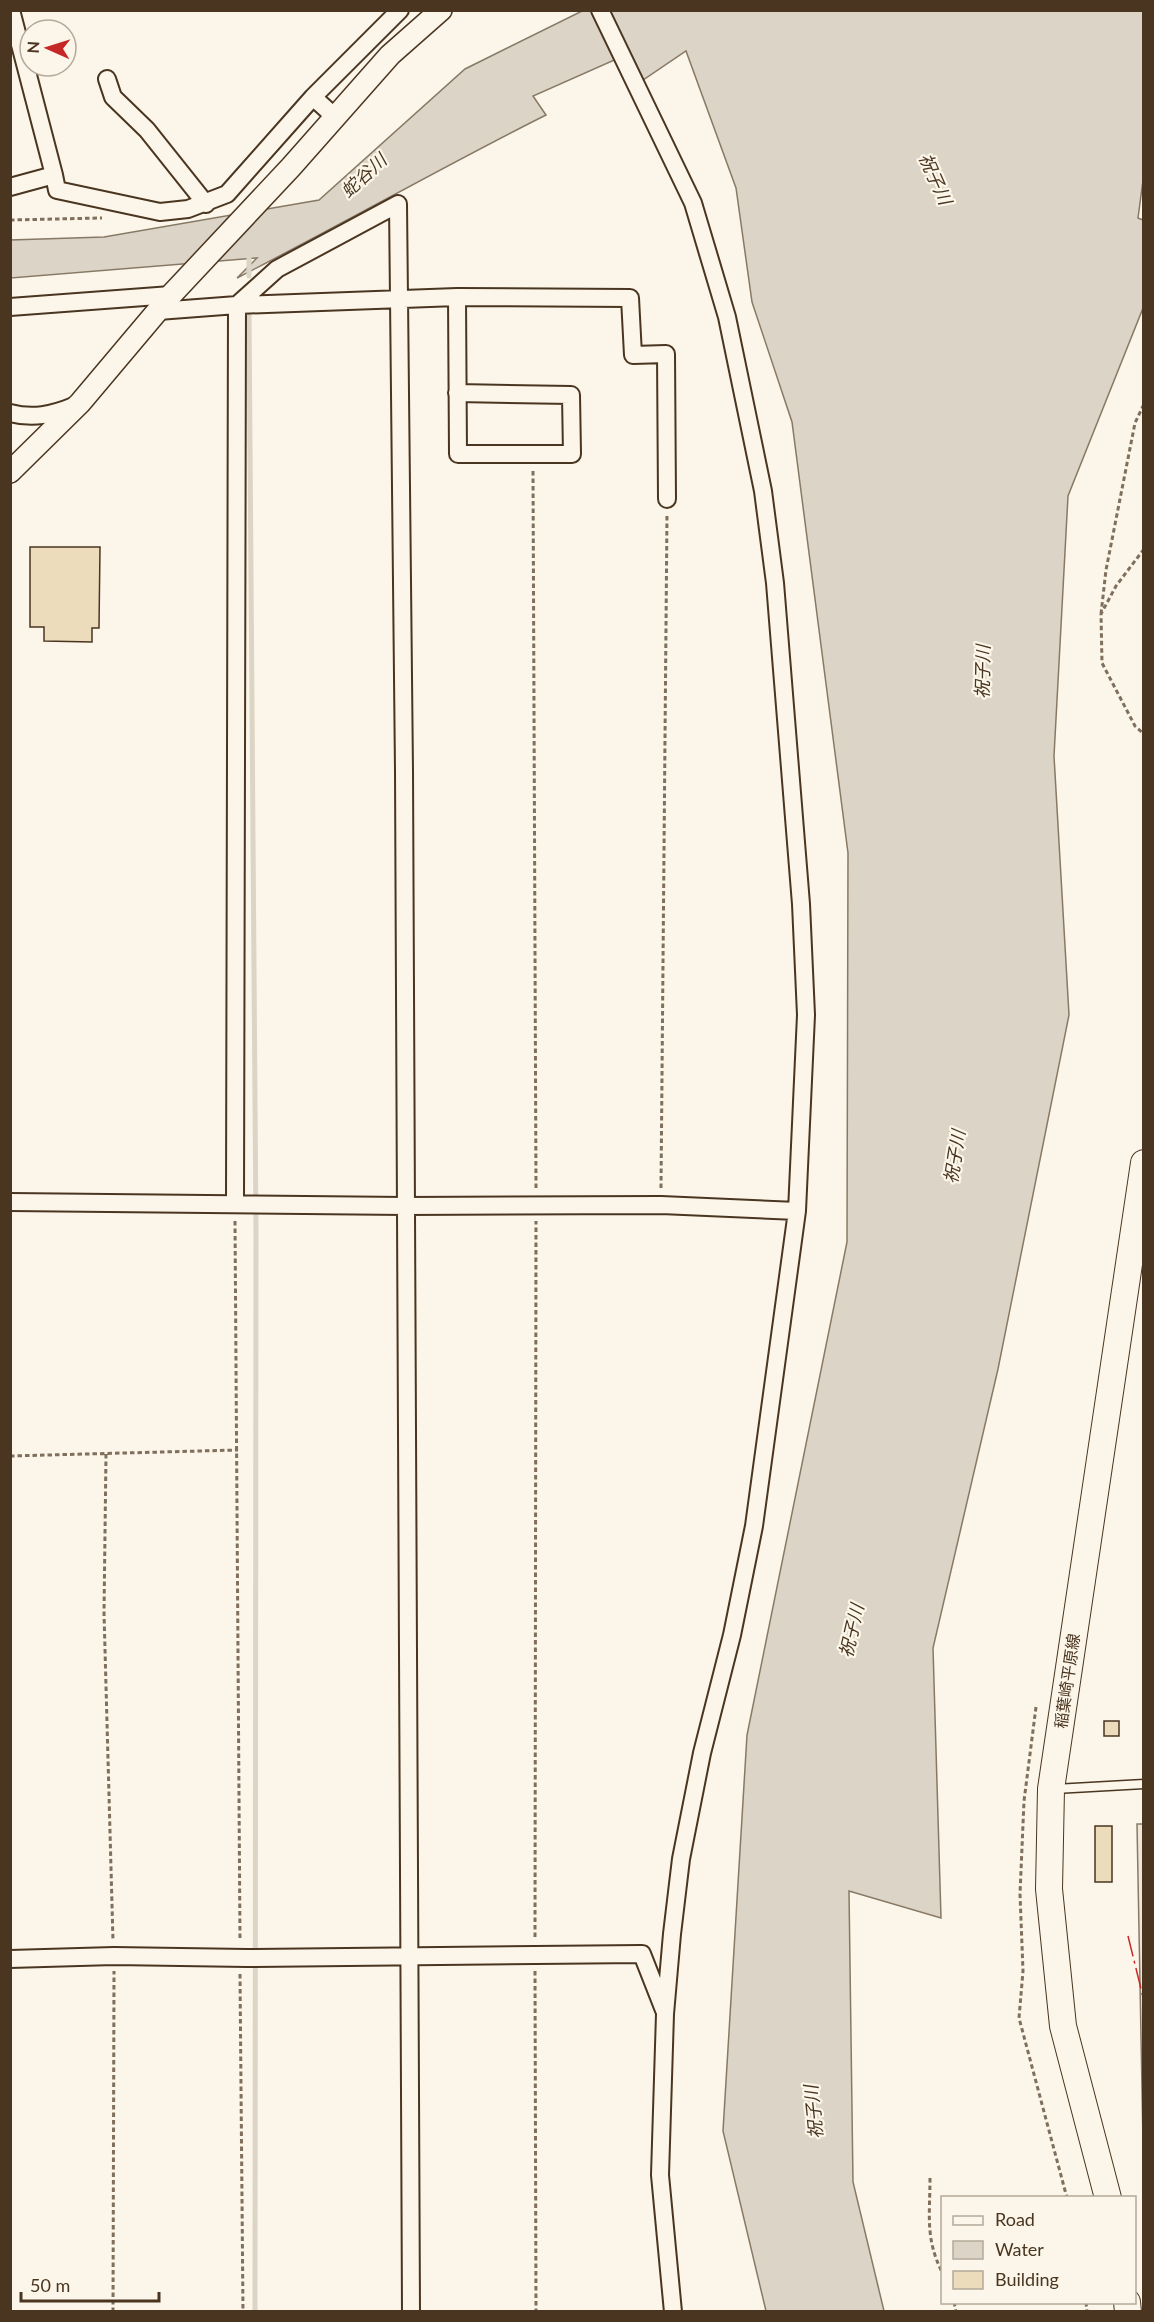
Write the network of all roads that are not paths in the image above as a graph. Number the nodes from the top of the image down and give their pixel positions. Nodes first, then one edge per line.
1 (11, 10) edge
2 (400, 10) edge
3 (441, 10) edge
4 (600, 10) edge
5 (106, 79) dead end
6 (313, 97) junction
7 (335, 117) junction
8 (54, 175) junction
9 (10, 187) edge
10 (206, 204) junction
11 (457, 297) junction
12 (400, 298) junction
13 (164, 303) junction
14 (237, 305) junction
15 (10, 307) edge
16 (457, 393) junction
17 (80, 403) junction
18 (10, 413) edge
19 (10, 472) edge
20 (667, 499) road end
21 (1143, 1163) edge
22 (10, 1202) edge
23 (239, 1203) junction
24 (405, 1206) junction
25 (797, 1211) junction
26 (1143, 1784) edge
27 (1051, 1789) junction
28 (409, 1955) junction
29 (10, 1959) edge
30 (665, 2014) junction
31 (1107, 2196) edge
32 (411, 2312) edge
33 (673, 2312) edge

1 - 8 street
2 - 6 street
3 - 7 street
4 - 25 street
5 - 10 street
6 - 7 street
6 - 10 street
7 - 13 street
8 - 9 street
8 - 10 street
11 - 12 street
11 - 16 street
11 - 20 street
12 - 14 street
12 - 14 street
12 - 24 street
13 - 14 street
13 - 15 street
13 - 17 street
14 - 23 street
16 - 16 street
17 - 18 street
17 - 19 street
21 - 27 main road, 稲葉崎平原線
22 - 23 street
23 - 24 street
24 - 25 street
24 - 28 street
25 - 30 street
26 - 27 lane
27 - 31 main road, 稲葉崎平原線
28 - 29 street
28 - 30 street
28 - 32 street
30 - 33 street

